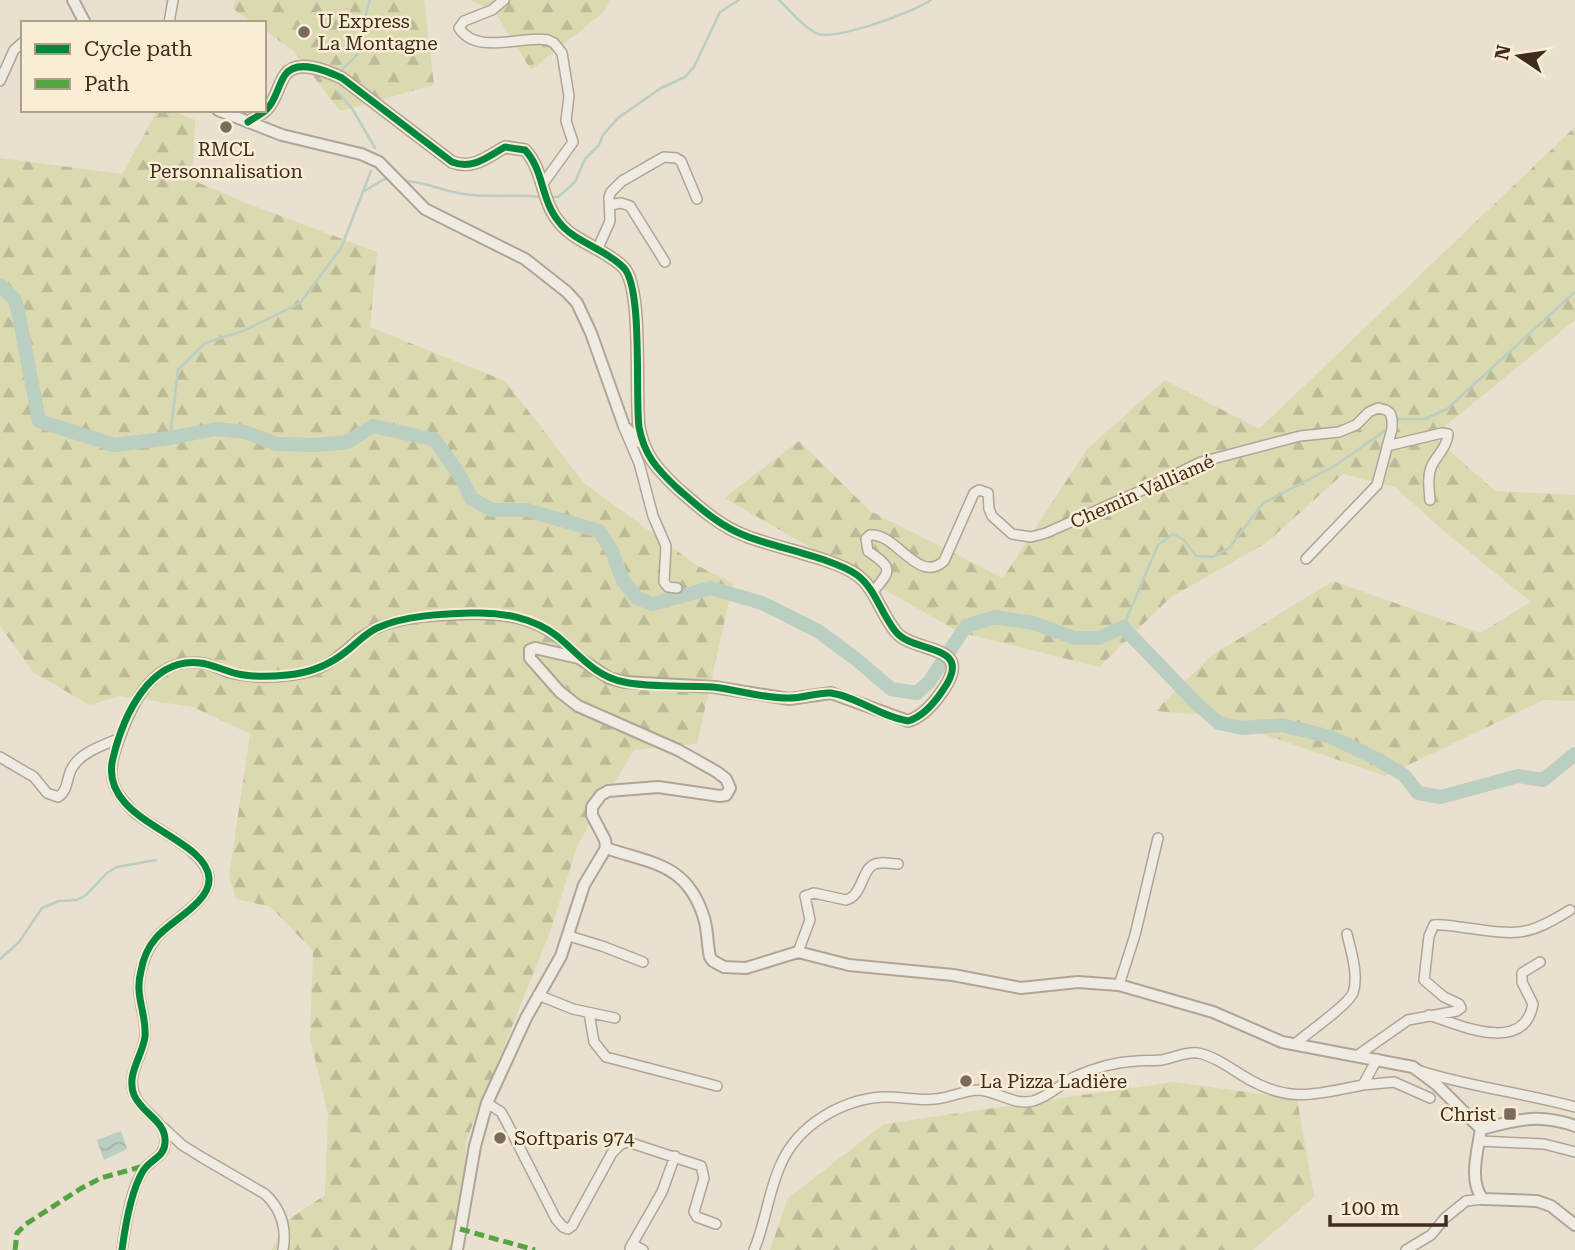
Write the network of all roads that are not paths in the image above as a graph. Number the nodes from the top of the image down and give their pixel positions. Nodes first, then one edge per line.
1 (73, 0) edge
2 (173, 0) edge
3 (504, 0) edge
4 (84, 21) edge
5 (169, 21) edge
6 (21, 44) edge
7 (0, 82) edge
8 (266, 110) edge
9 (223, 112) edge
10 (263, 112) edge
11 (248, 122) junction
12 (546, 195) junction
13 (697, 199) dead end
14 (610, 205) junction
15 (598, 248) junction
16 (665, 261) dead end
17 (637, 415) junction
18 (624, 426) junction
19 (642, 443) junction
20 (1387, 446) junction
21 (1430, 500) dead end
22 (1306, 559) dead end
23 (677, 588) dead end
24 (872, 593) junction
25 (579, 658) junction
26 (120, 738) junction
27 (0, 757) edge
28 (1158, 838) dead end
29 (606, 848) junction
30 (898, 864) dead end
31 (1570, 910) dead end
32 (1347, 934) dead end
33 (569, 936) junction
34 (797, 952) junction
35 (643, 962) dead end
36 (1540, 962) dead end
37 (1119, 985) junction
38 (538, 995) junction
39 (589, 1013) junction
40 (1427, 1015) junction
41 (615, 1018) dead end
42 (1294, 1044) junction
43 (1358, 1055) junction
44 (1377, 1059) junction
45 (1420, 1071) junction
46 (1363, 1085) junction
47 (717, 1086) dead end
48 (1430, 1098) dead end
49 (487, 1102) junction
50 (1575, 1107) edge
51 (1575, 1126) edge
52 (163, 1127) junction
53 (1481, 1129) junction
54 (1480, 1141) junction
55 (1575, 1152) edge
56 (674, 1156) junction
57 (1483, 1199) junction
58 (716, 1224) dead end
59 (1575, 1225) edge
60 (122, 1250) edge
61 (283, 1250) edge
62 (457, 1250) edge
63 (643, 1250) edge
64 (754, 1250) edge
65 (1406, 1250) edge

1 - 4 street
2 - 5 street
3 - 12 street
6 - 7 street
8 - 12 street
9 - 11 street
10 - 11 street
11 - 18 street
12 - 15 street
13 - 14 street
14 - 15 street
14 - 16 street
15 - 17 street
17 - 18 street
17 - 19 street
18 - 19 street
18 - 23 street
19 - 24 street
20 - 21 street
20 - 22 street, Chemin Valliamé
20 - 24 street, Chemin Valliamé
24 - 25 street
25 - 26 street
25 - 29 street
26 - 27 street
26 - 52 street
28 - 37 street
29 - 33 street
29 - 34 street
30 - 34 street
31 - 40 street
32 - 42 street
33 - 35 street
33 - 38 street
34 - 37 street
36 - 40 street
37 - 42 street
38 - 39 street
38 - 49 street
39 - 41 street
39 - 47 street
40 - 43 street
42 - 43 street
43 - 44 street
44 - 45 street
44 - 46 street
45 - 50 street
45 - 53 street
46 - 48 street
46 - 64 street
49 - 56 street
49 - 62 street
51 - 53 street
52 - 60 street
52 - 61 street
53 - 54 street
54 - 55 street
54 - 57 street
56 - 58 street
56 - 63 street
57 - 59 street
57 - 65 street

